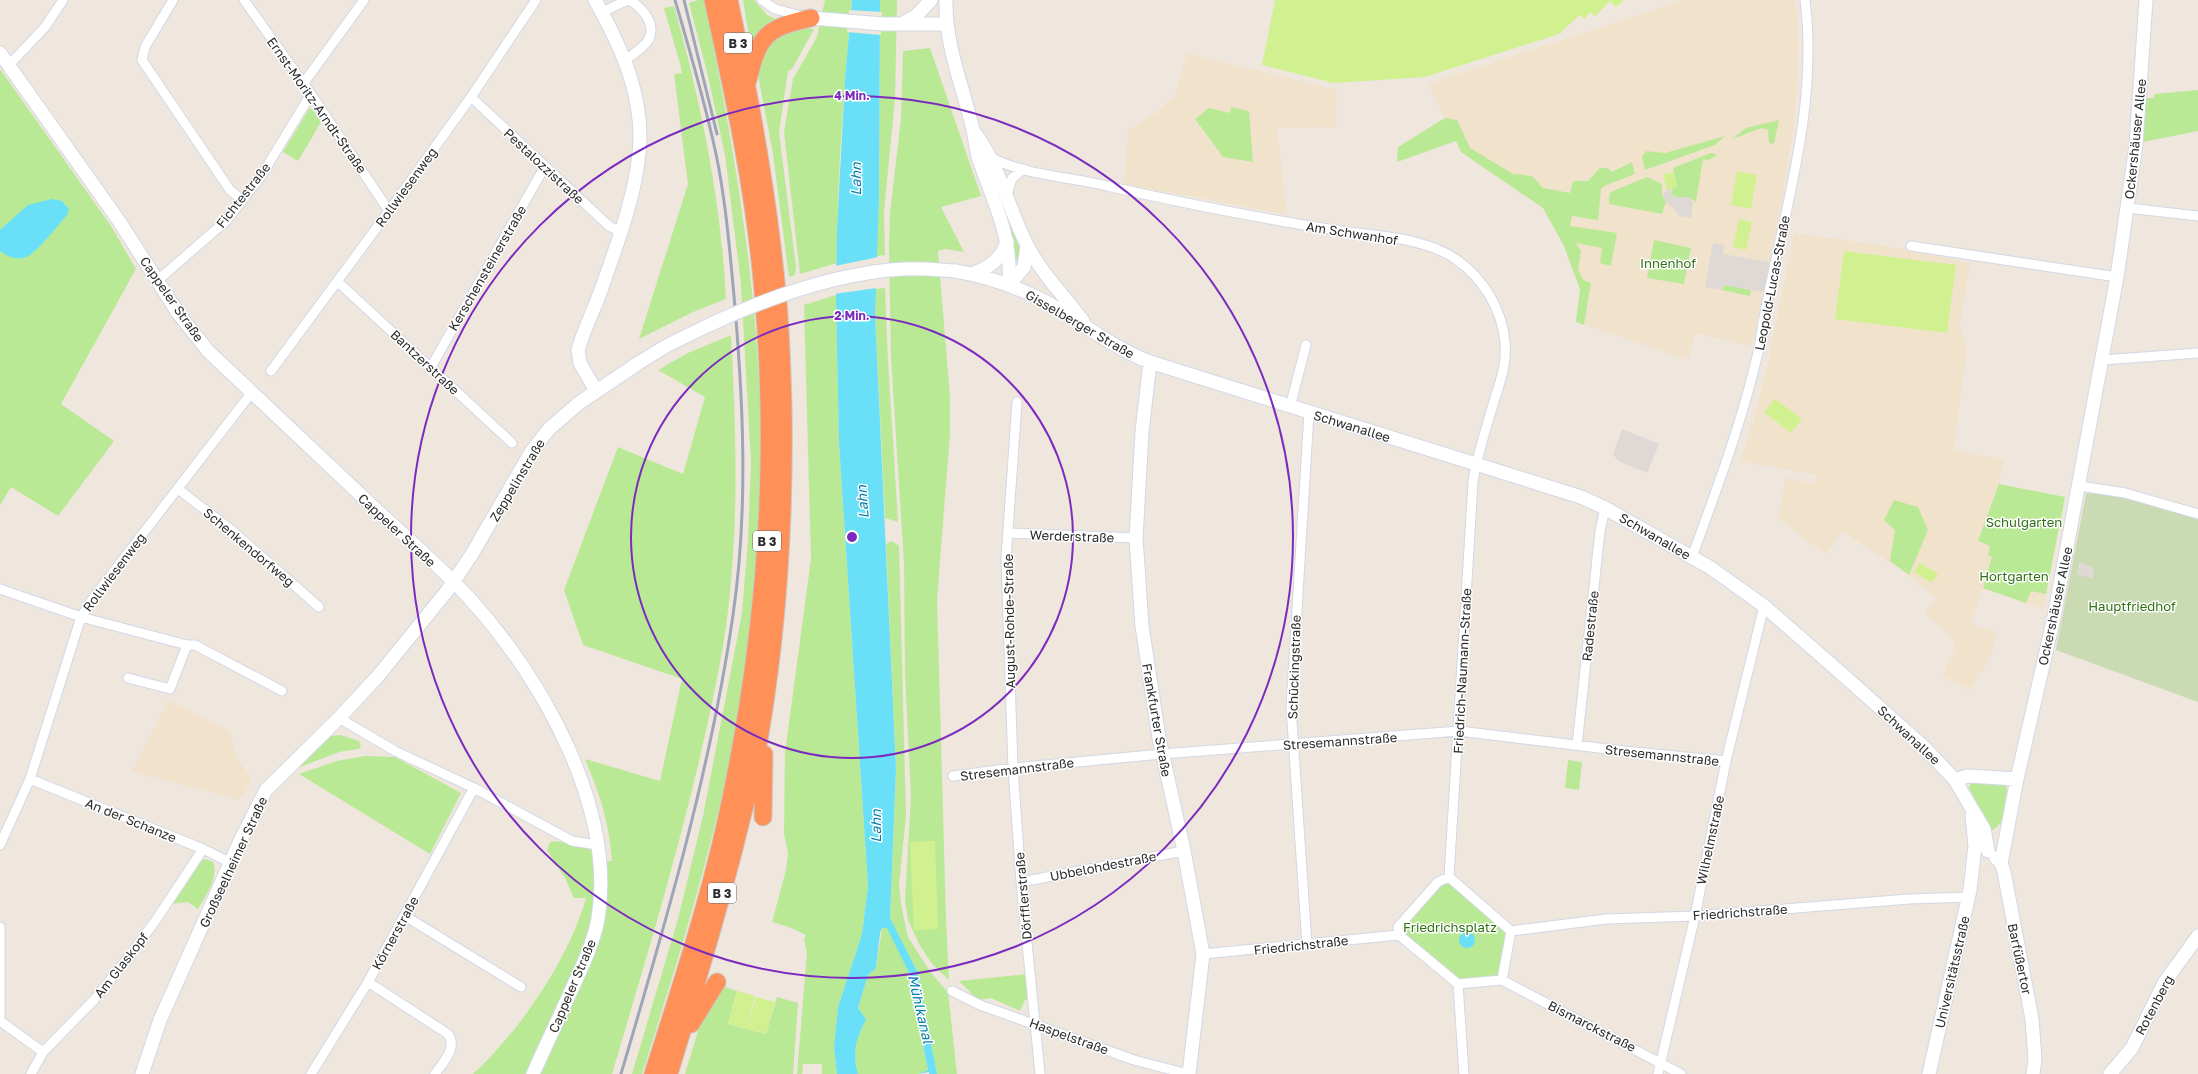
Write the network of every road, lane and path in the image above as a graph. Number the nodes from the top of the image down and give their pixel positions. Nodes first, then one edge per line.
1 (63, 0) edge
2 (173, 0) edge
3 (244, 0) edge
4 (364, 0) edge
5 (536, 0) edge
6 (595, 0) edge
7 (713, 0) edge
8 (729, 0) edge
9 (762, 0) edge
10 (931, 0) edge
11 (946, 0) edge
12 (1805, 0) edge
13 (2146, 0) edge
14 (630, 1) edge
15 (602, 12) junction
16 (811, 18) joint
17 (789, 19) junction
18 (902, 24) junction
19 (946, 24) junction
20 (0, 53) edge
21 (625, 60) junction
22 (9, 65) junction
23 (303, 84) junction
24 (747, 86) junction
25 (311, 94) junction
26 (471, 97) junction
27 (973, 130) junction
28 (992, 158) junction
29 (544, 168) junction
30 (1024, 169) junction
31 (1006, 196) junction
32 (242, 200) junction
33 (2128, 208) junction
34 (389, 211) junction
35 (2198, 216) edge
36 (621, 232) junction
37 (1008, 241) junction
38 (1027, 246) junction
39 (1911, 246) dead end
40 (972, 274) junction
41 (2117, 277) junction
42 (158, 280) junction
43 (338, 282) junction
44 (1009, 285) junction
45 (709, 325) joint
46 (1090, 330) junction
47 (1306, 345) dead end
48 (2198, 353) edge
49 (2102, 360) junction
50 (1150, 362) junction
51 (430, 367) junction
52 (271, 371) dead end
53 (596, 391) junction
54 (252, 392) junction
55 (1017, 402) dead end
56 (1290, 406) junction
57 (1309, 413) junction
58 (512, 443) dead end
59 (1476, 464) junction
60 (2080, 486) junction
61 (178, 489) junction
62 (1605, 508) junction
63 (2198, 514) edge
64 (1009, 534) junction
65 (1136, 538) junction
66 (1692, 557) junction
67 (453, 582) junction
68 (0, 588) edge
69 (1760, 603) junction
70 (319, 607) dead end
71 (82, 617) junction
72 (187, 645) junction
73 (128, 678) dead end
74 (282, 691) dead end
75 (764, 710) junction
76 (339, 718) junction
77 (1459, 731) junction
78 (1293, 744) junction
79 (1577, 745) junction
80 (1162, 754) junction
81 (1726, 761) junction
82 (1013, 768) junction
83 (953, 776) dead end
84 (2016, 778) junction
85 (30, 779) junction
86 (1955, 780) junction
87 (474, 788) junction
88 (763, 817) dead end
89 (2007, 825) junction
90 (0, 845) edge
91 (598, 845) junction
92 (1983, 846) junction
93 (203, 849) junction
94 (1184, 851) junction
95 (231, 863) junction
96 (2001, 863) junction
97 (1449, 877) junction
98 (1021, 882) junction
99 (1969, 897) junction
100 (405, 916) junction
101 (1695, 916) junction
102 (0, 927) edge
103 (1512, 931) junction
104 (1399, 935) junction
105 (2198, 936) edge
106 (1307, 945) junction
107 (1203, 954) junction
108 (1502, 980) junction
109 (368, 982) junction
110 (717, 982) dead end
111 (1458, 984) junction
112 (521, 987) dead end
113 (952, 991) dead end
114 (0, 1020) edge
115 (1035, 1024) junction
116 (678, 1045) junction
117 (43, 1052) junction
118 (1661, 1062) junction
119 (31, 1074) edge
120 (142, 1074) edge
121 (311, 1074) edge
122 (435, 1074) edge
123 (533, 1074) edge
124 (653, 1074) edge
125 (669, 1074) edge
126 (1040, 1074) edge
127 (1188, 1074) edge
128 (1464, 1074) edge
129 (1658, 1074) edge
130 (1682, 1074) edge
131 (1929, 1074) edge
132 (2033, 1074) edge
133 (2110, 1074) edge

1 - 22 street
2 - 32 street
3 - 23 street, Ernst-Moritz-Arndt-Straße
4 - 23 street
5 - 26 street, Rollwiesenweg
6 - 15 main road
7 - 124 highway, B 3
8 - 24 highway, B 3
9 - 17 street
10 - 18 main road
11 - 19 main road, Gisselberger Straße
12 - 66 street, Leopold-Lucas-Straße
13 - 33 main road, Ockershäuser Allee
14 - 15 street
14 - 21 street
15 - 21 main road
16 - 17 highway
16 - 18 main road
17 - 24 highway
18 - 19 main road
19 - 27 main road, Gisselberger Straße
20 - 22 main road, Cappeler Straße
21 - 36 main road
22 - 42 main road, Cappeler Straße
23 - 25 street, Ernst-Moritz-Arndt-Straße
24 - 75 highway, B 3
25 - 32 street, Fichtestraße
25 - 34 street, Ernst-Moritz-Arndt-Straße
26 - 29 street, Pestalozzistraße
26 - 34 street, Rollwiesenweg
27 - 28 main road, Gisselberger Straße
27 - 37 main road, Gisselberger Straße
28 - 30 street, Am Schwanhof
28 - 31 main road, Gisselberger Straße
29 - 36 street, Pestalozzistraße
29 - 51 street, Kerschensteinerstraße
30 - 31 street
30 - 59 street, Am Schwanhof
31 - 38 main road, Gisselberger Straße
32 - 42 street, Fichtestraße
33 - 35 street
33 - 41 main road, Ockershäuser Allee
34 - 43 street, Rollwiesenweg
36 - 53 main road
37 - 40 main road
37 - 44 main road, Gisselberger Straße
38 - 44 main road, Gisselberger Straße
38 - 46 main road
39 - 41 street
40 - 44 main road, Gisselberger Straße
40 - 45 main road, Gisselberger Straße, bridge
41 - 49 main road, Ockershäuser Allee
42 - 54 main road, Cappeler Straße
43 - 51 street, Bantzerstraße
43 - 52 street, Rollwiesenweg
44 - 46 main road, Gisselberger Straße
45 - 53 main road, Zeppelinstraße
46 - 50 main road, Gisselberger Straße
47 - 56 street
48 - 49 street
49 - 60 main road, Ockershäuser Allee
50 - 56 main road, Schwanallee
50 - 65 main road, Frankfurter Straße
51 - 58 street, Bantzerstraße
53 - 67 main road, Zeppelinstraße
54 - 61 street, Rollwiesenweg
54 - 67 main road, Cappeler Straße
55 - 64 street, August-Rohde-Straße
56 - 57 main road, Schwanallee
57 - 59 main road, Schwanallee
57 - 78 street, Schückingstraße
59 - 62 main road, Schwanallee
59 - 77 street, Friedrich-Naumann-Straße
60 - 63 street
60 - 84 main road, Ockershäuser Allee
61 - 70 street, Schenkendorfweg
61 - 71 street, Rollwiesenweg
62 - 66 main road, Schwanallee
62 - 79 street, Radestraße
64 - 65 street, Werderstraße
64 - 82 street, August-Rohde-Straße
65 - 80 main road, Frankfurter Straße
66 - 69 main road, Schwanallee
67 - 76 main road, Zeppelinstraße
67 - 91 main road, Cappeler Straße
68 - 71 street
69 - 81 street, Wilhelmstraße
69 - 86 main road, Schwanallee
71 - 72 street
71 - 85 street, Rollwiesenweg
72 - 73 street
72 - 74 street
75 - 88 highway
75 - 116 highway, B 3
76 - 87 street
76 - 95 main road, Großseelheimer Straße
77 - 78 street, Stresemannstraße
77 - 79 street, Stresemannstraße
77 - 97 street, Friedrich-Naumann-Straße
78 - 80 street, Stresemannstraße
78 - 106 street, Schückingstraße
79 - 81 street, Stresemannstraße
80 - 82 street, Stresemannstraße
80 - 94 main road, Frankfurter Straße
81 - 101 street, Wilhelmstraße
82 - 83 street, Stresemannstraße
82 - 98 street, Dörfflerstraße
84 - 86 main road
84 - 89 main road, Ockershäuser Allee
85 - 90 street, Rollwiesenweg
85 - 93 street, An der Schanze
86 - 92 main road, Schwanallee
87 - 91 street
87 - 100 street, Körnerstraße
89 - 92 main road
89 - 96 main road, Ockershäuser Allee
91 - 123 main road, Cappeler Straße
92 - 96 main road
92 - 99 main road, Universitätsstraße
93 - 95 street, An der Schanze
93 - 117 street, Am Glaskopf
94 - 98 street, Ubbelohdestraße
94 - 107 main road, Frankfurter Straße
95 - 120 main road, Großseelheimer Straße
96 - 132 main road, Barfüßertor
97 - 103 street
97 - 104 street
98 - 115 street, Dörfflerstraße
99 - 101 street, Friedrichstraße
99 - 131 main road, Universitätsstraße
100 - 109 street, Körnerstraße
100 - 112 street
101 - 103 street, Friedrichstraße
101 - 118 street, Wilhelmstraße
102 - 114 street
103 - 108 street
104 - 106 street, Friedrichstraße
104 - 111 street
105 - 133 main road, Rotenberg
106 - 107 street, Friedrichstraße
107 - 127 main road, Frankfurter Straße
108 - 111 street
108 - 118 street, Bismarckstraße
109 - 121 street, Körnerstraße
109 - 122 street
110 - 116 highway
111 - 128 street
113 - 115 street, Haspelstraße
114 - 117 street
115 - 126 street, Dörfflerstraße
115 - 127 street, Haspelstraße
116 - 125 highway, B 3
117 - 119 street, Am Glaskopf
118 - 129 street, Wilhelmstraße
118 - 130 street, Bismarckstraße

